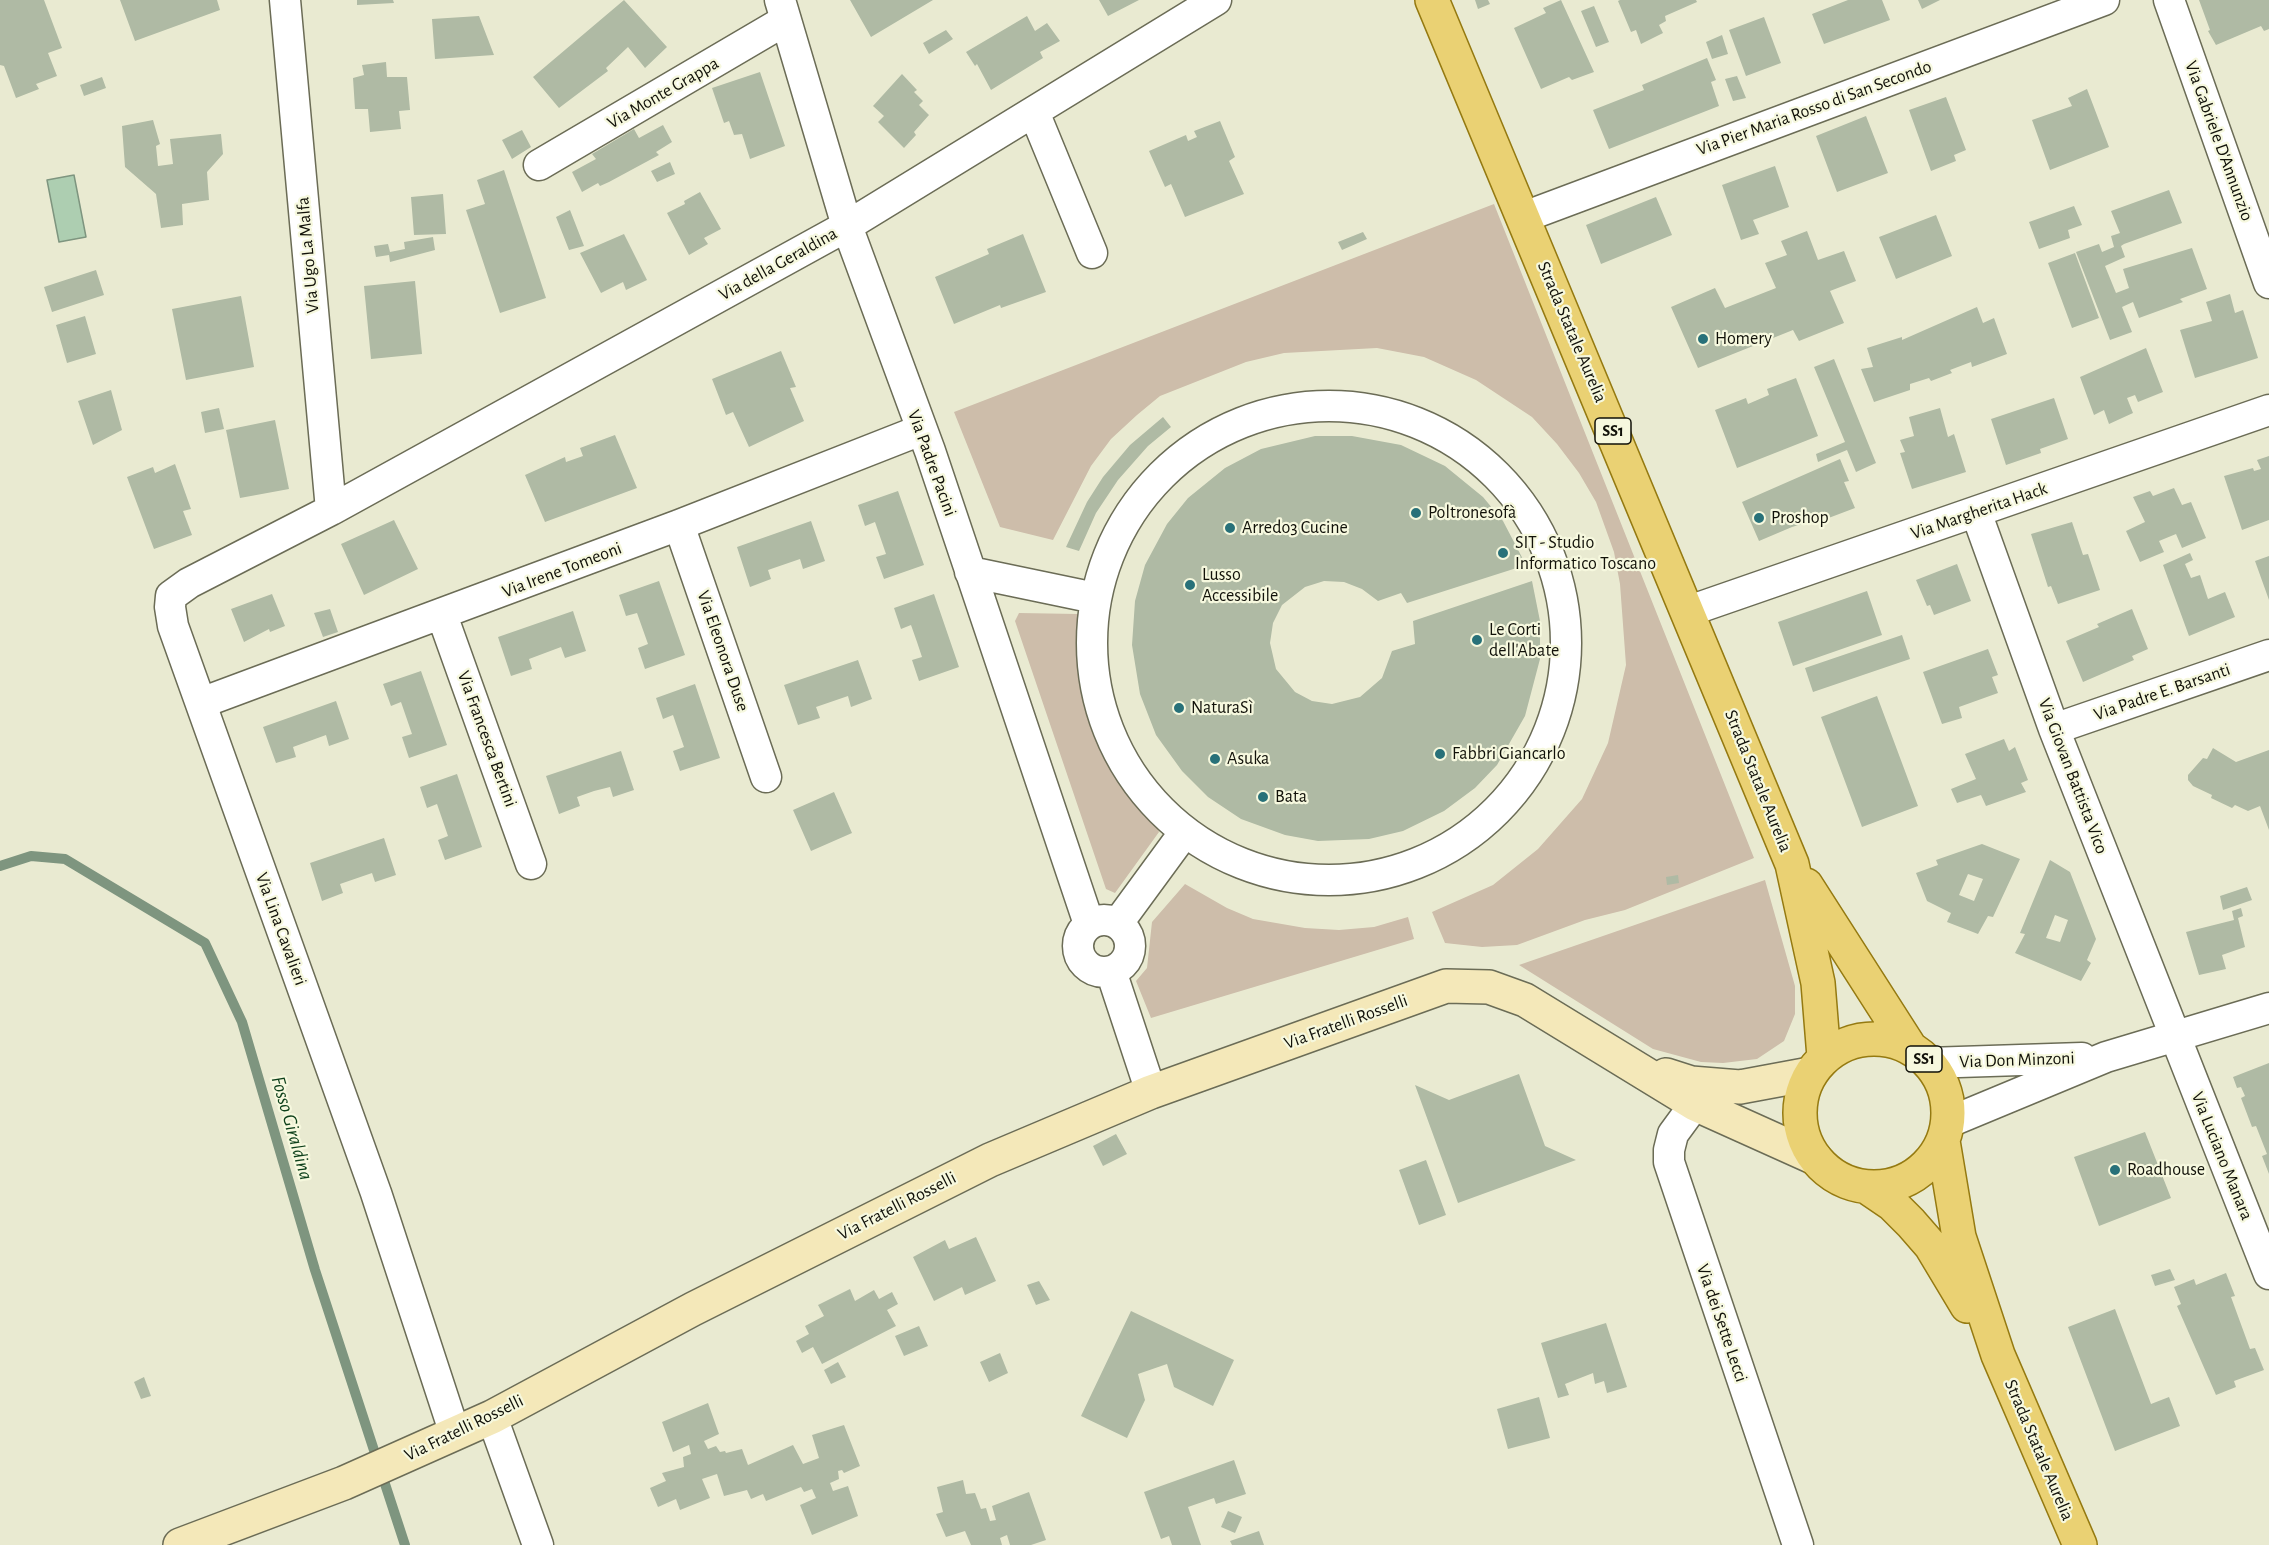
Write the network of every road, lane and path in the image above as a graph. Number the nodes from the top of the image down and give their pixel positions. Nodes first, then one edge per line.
1 (285, 0) edge
2 (1216, 0) edge
3 (1432, 0) edge
4 (2104, 0) edge
5 (2169, 0) edge
6 (783, 10) edge
7 (1034, 112) junction
8 (539, 165) dead end
9 (1524, 217) junction
10 (847, 226) junction
11 (1092, 253) dead end
12 (2269, 283) edge
13 (2269, 410) edge
14 (921, 430) junction
15 (331, 510) junction
16 (1976, 512) junction
17 (679, 525) junction
18 (970, 572) junction
19 (1095, 598) junction
20 (1689, 611) junction
21 (442, 615) junction
22 (2269, 655) edge
23 (201, 703) junction
24 (2054, 729) junction
25 (766, 777) dead end
26 (1184, 833) junction
27 (531, 864) dead end
28 (1792, 864) junction
29 (1104, 924) junction
30 (1111, 971) junction
31 (2269, 1008) edge
32 (2175, 1038) junction
33 (1919, 1056) junction
34 (2106, 1057) junction
35 (1627, 1062) junction
36 (1817, 1066) junction
37 (1151, 1092) junction
38 (1695, 1104) junction
39 (1945, 1132) junction
40 (1815, 1158) junction
41 (1867, 1187) junction
42 (2269, 1274) edge
43 (1998, 1355) junction
44 (492, 1417) junction
45 (455, 1434) junction
46 (180, 1545) edge
47 (538, 1545) edge
48 (1798, 1545) edge
49 (2080, 1545) edge

1 - 15 street, Via Ugo La Malfa
2 - 7 street, Via della Geraldina
3 - 9 main road, Strada Statale Aurelia / SS1
4 - 9 street, Via Pier Maria Rosso di San Secondo
5 - 12 street, Via Gabriele D'Annunzio
6 - 8 street, Via Monte Grappa
6 - 10 street, Via Padre Pacini
7 - 10 street, Via della Geraldina
7 - 11 street
9 - 20 main road, Strada Statale Aurelia / SS1
10 - 14 street, Via Padre Pacini
10 - 15 street, Via della Geraldina
13 - 16 street, Via Margherita Hack
14 - 17 street, Via Irene Tomeoni
14 - 18 street, Via Padre Pacini
15 - 23 street, Via Lina Cavalieri
16 - 20 street, Via Margherita Hack
16 - 24 street, Via Giovan Battista Vico
17 - 21 street, Via Irene Tomeoni
17 - 25 street, Via Eleonora Duse
18 - 19 street
18 - 29 street, Via Padre Pacini
19 - 26 street
19 - 26 street
20 - 28 main road, Strada Statale Aurelia / SS1
21 - 23 street, Via Irene Tomeoni
21 - 27 street, Via Francesca Bertini
22 - 24 street, Via Padre E. Barsanti
23 - 45 street, Via Lina Cavalieri
24 - 32 street, Via Giovan Battista Vico
26 - 29 street
28 - 33 main road, Strada Statale Aurelia / SS1
28 - 36 main road, Strada Statale Aurelia / SS1
29 - 30 street, Via Padre Pacini
29 - 30 street
30 - 37 street
31 - 32 street, Via Don Minzoni
32 - 34 street, Via Don Minzoni
32 - 42 street, Via Luciano Manara
33 - 34 street, Via Don Minzoni
33 - 36 main road, SS1
33 - 39 main road, SS1
34 - 39 street, Via Don Minzoni
35 - 36 street, Via Fratelli Rosselli
35 - 37 street, Via Fratelli Rosselli
35 - 38 street, Via Fratelli Rosselli
36 - 40 main road, SS1
37 - 44 street, Via Fratelli Rosselli
38 - 40 street, Via Fratelli Rosselli
38 - 48 street, Via dei Sette Lecci
39 - 41 main road, SS1
39 - 43 main road, Strada Statale Aurelia / SS1
40 - 41 main road, SS1
41 - 43 main road, Strada Statale Aurelia / SS1
43 - 49 main road, Strada Statale Aurelia / SS1
44 - 45 street, Via Fratelli Rosselli
44 - 47 street
45 - 46 street, Via Fratelli Rosselli

